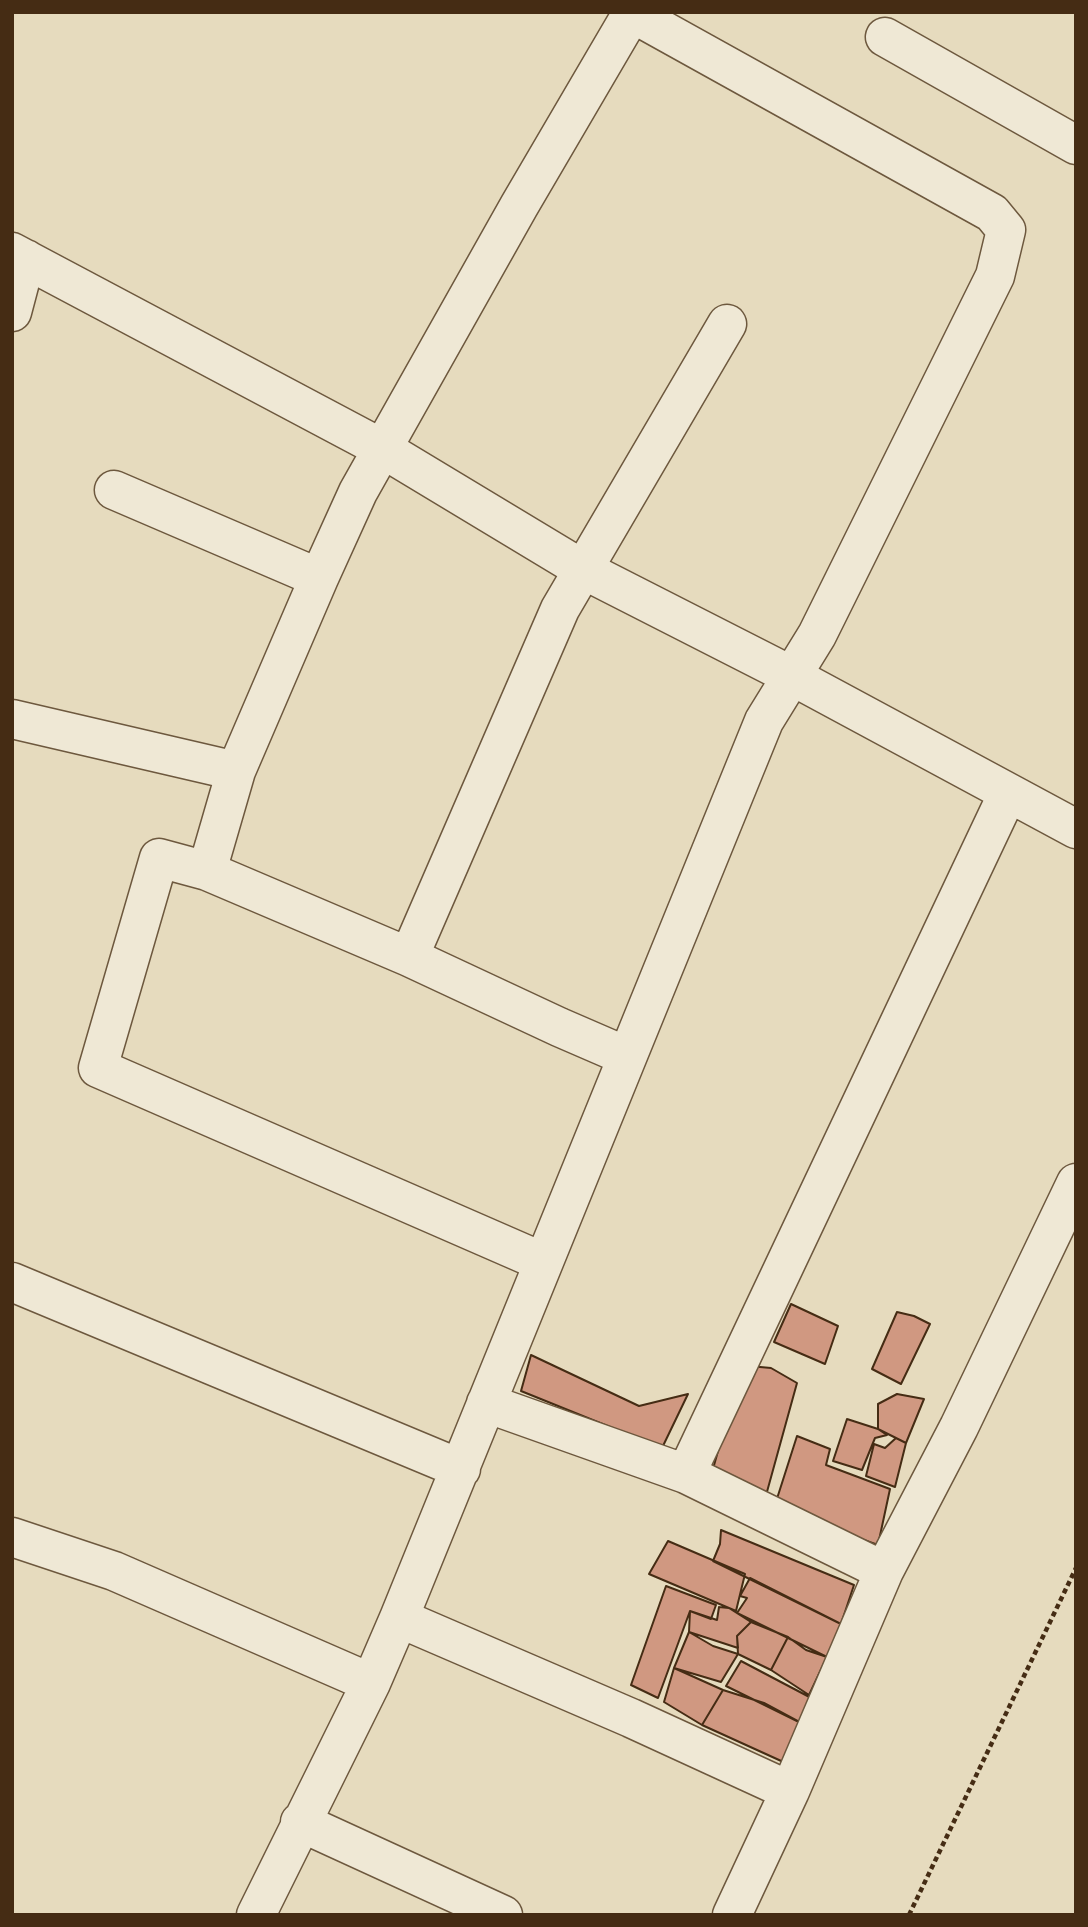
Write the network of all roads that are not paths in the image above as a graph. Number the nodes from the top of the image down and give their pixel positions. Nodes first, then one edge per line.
1 (631, 13) edge
2 (885, 37) dead end
3 (1076, 145) edge
4 (19, 256) edge
5 (12, 312) edge
6 (727, 324) dead end
7 (383, 449) junction
8 (114, 489) dead end
9 (582, 569) junction
10 (318, 578) junction
11 (792, 676) junction
12 (12, 719) edge
13 (236, 771) junction
14 (1008, 793) junction
15 (1076, 829) edge
16 (207, 871) junction
17 (409, 957) junction
18 (626, 1056) junction
19 (1076, 1184) edge
20 (543, 1262) junction
21 (12, 1282) edge
22 (486, 1403) junction
23 (461, 1469) junction
24 (686, 1474) junction
25 (12, 1537) edge
26 (884, 1570) junction
27 (399, 1618) junction
28 (371, 1683) junction
29 (790, 1791) junction
30 (300, 1822) junction
31 (256, 1915) edge
32 (503, 1915) edge
33 (732, 1915) edge

1 - 7 street
1 - 11 street
2 - 3 street
4 - 5 street
4 - 7 street
6 - 9 street
7 - 9 street
7 - 10 street
8 - 10 street
9 - 11 street
9 - 17 street
10 - 13 street
11 - 14 street
11 - 18 street
12 - 13 street
13 - 16 street
14 - 15 street
14 - 24 street
16 - 17 street
16 - 20 street
17 - 18 street
18 - 20 street
19 - 26 street
20 - 22 street
21 - 23 street
22 - 23 street
22 - 24 street
23 - 27 street
24 - 26 street
25 - 28 street
26 - 29 street
27 - 28 street
27 - 29 street
28 - 30 street
29 - 33 street
30 - 31 street
30 - 32 street

